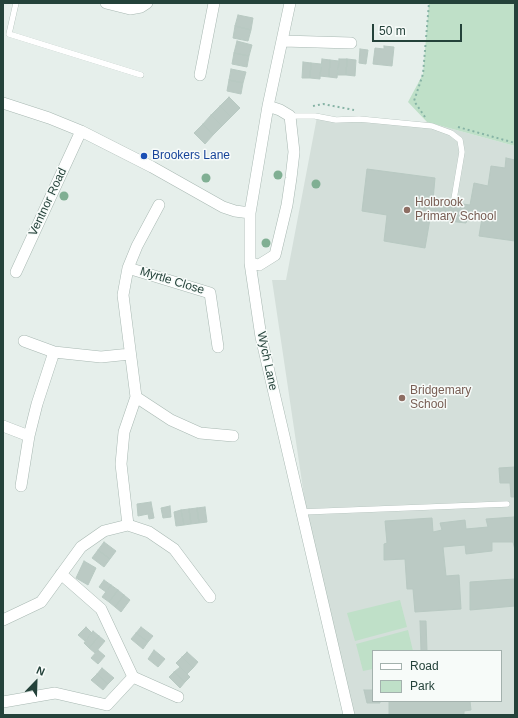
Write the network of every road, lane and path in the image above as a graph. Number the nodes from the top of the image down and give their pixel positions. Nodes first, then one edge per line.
1 (16, 3) edge
2 (106, 3) edge
3 (147, 3) edge
4 (214, 3) edge
5 (290, 3) edge
6 (429, 3) edge
7 (283, 42) junction
8 (351, 43) dead end
9 (141, 75) dead end
10 (200, 75) dead end
11 (3, 103) edge
12 (268, 106) junction
13 (290, 116) junction
14 (427, 119) dead end
15 (452, 126) dead end
16 (81, 131) junction
17 (515, 143) edge
18 (454, 199) dead end
19 (160, 205) dead end
20 (250, 213) junction
21 (250, 263) junction
22 (128, 268) junction
23 (16, 272) dead end
24 (24, 341) dead end
25 (218, 347) dead end
26 (54, 352) junction
27 (130, 354) junction
28 (136, 397) junction
29 (3, 426) edge
30 (29, 436) junction
31 (233, 436) dead end
32 (21, 486) dead end
33 (507, 504) dead end
34 (300, 512) junction
35 (128, 525) junction
36 (61, 574) junction
37 (210, 597) dead end
38 (3, 620) edge
39 (133, 677) junction
40 (178, 697) dead end
41 (3, 702) edge
42 (349, 715) edge

1 - 9 lane
2 - 3 street
4 - 10 street
5 - 7 street, Wych Lane
6 - 14 path
7 - 8 street
7 - 12 street, Wych Lane
11 - 16 street
12 - 13 street
12 - 20 street, Wych Lane
13 - 18 lane
13 - 21 street
15 - 17 path
16 - 20 street
16 - 23 street, Ventnor Road
19 - 22 street
20 - 21 street, Wych Lane
21 - 34 street, Wych Lane
22 - 25 street, Myrtle Close
22 - 27 street
24 - 26 street
26 - 27 street
26 - 30 street
27 - 28 street
28 - 31 street
28 - 35 street
29 - 30 street
30 - 32 street
33 - 34 lane
34 - 42 street, Wych Lane
35 - 36 street
35 - 37 street
36 - 38 street
36 - 39 street
39 - 40 street
39 - 41 street

